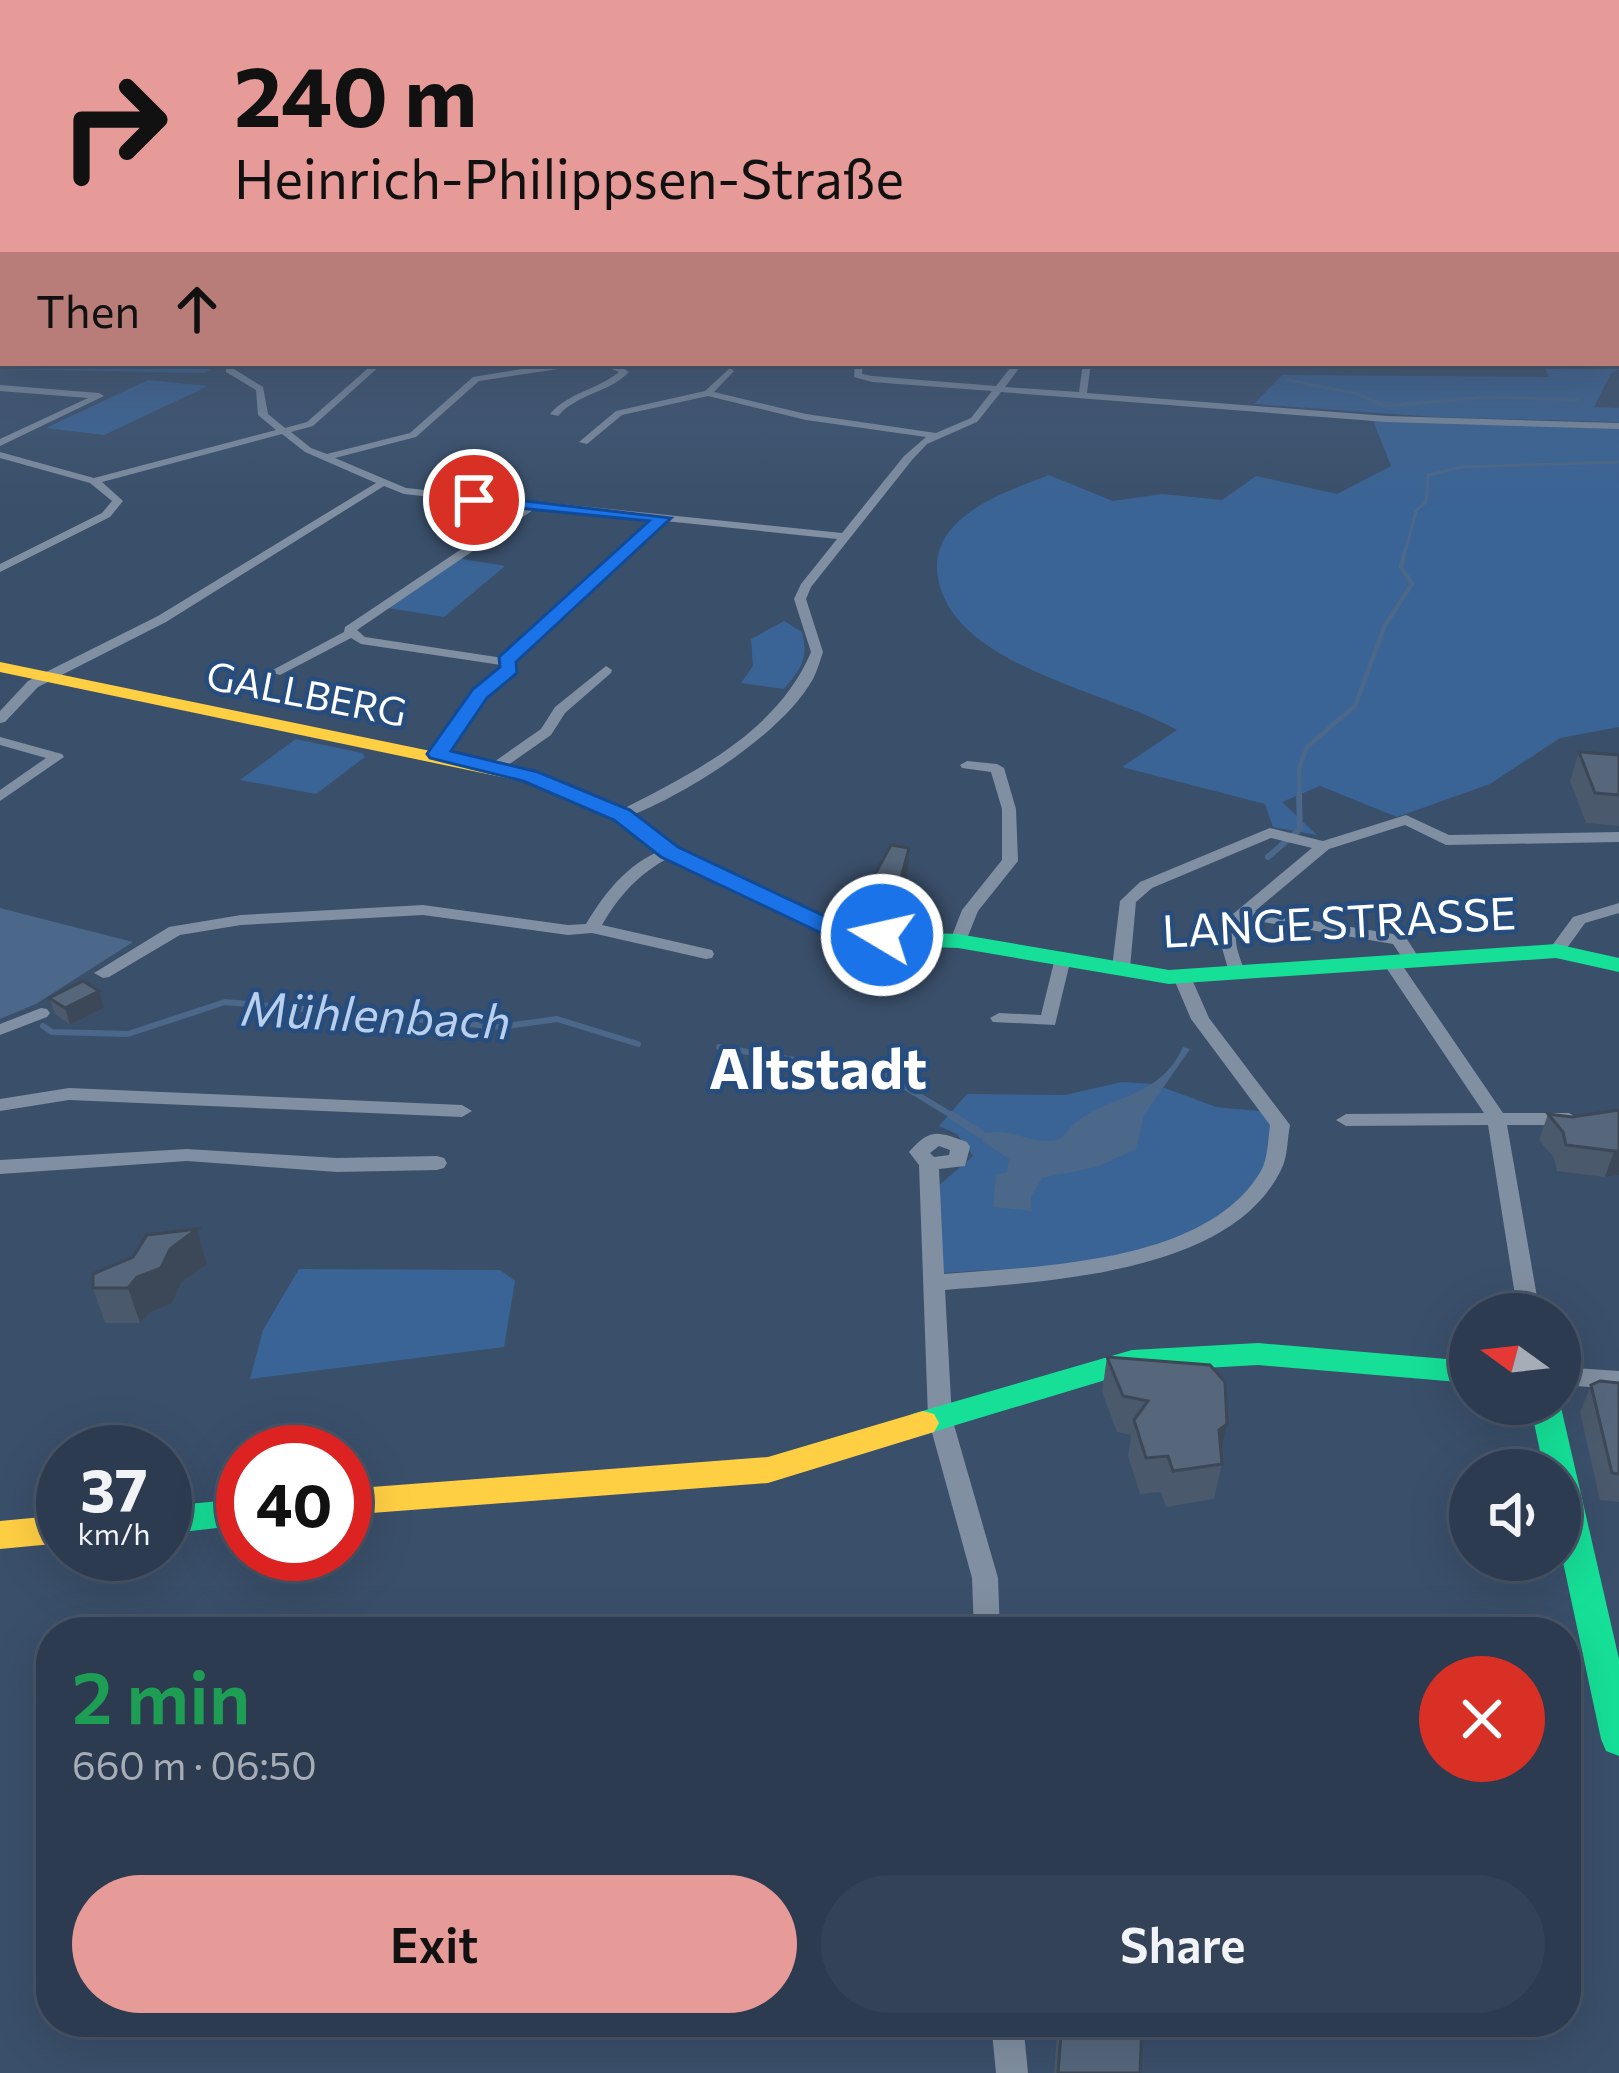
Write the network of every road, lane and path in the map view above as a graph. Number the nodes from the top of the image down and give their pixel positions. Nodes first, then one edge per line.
1 (230, 366) edge
2 (376, 366) edge
3 (858, 366) edge
4 (1017, 366) edge
5 (1087, 366) edge
6 (730, 371) dead end
7 (0, 388) edge
8 (999, 389) junction
9 (1083, 392) junction
10 (708, 393) junction
11 (555, 413) dead end
12 (1619, 425) edge
13 (284, 432) junction
14 (936, 436) junction
15 (584, 442) dead end
16 (0, 443) edge
17 (0, 455) edge
18 (324, 458) junction
19 (94, 481) junction
20 (381, 484) junction
21 (535, 505) junction
22 (662, 518) junction
23 (843, 536) junction
24 (0, 569) edge
25 (349, 634) junction
26 (506, 662) junction
27 (0, 667) edge
28 (606, 670) dead end
29 (275, 672) dead end
30 (48, 677) junction
31 (0, 719) edge
32 (0, 741) edge
33 (438, 754) junction
34 (967, 765) dead end
35 (496, 766) junction
36 (0, 797) edge
37 (622, 815) junction
38 (1619, 837) edge
39 (1317, 843) junction
40 (670, 852) junction
41 (1619, 908) edge
42 (1244, 914) junction
43 (592, 928) junction
44 (849, 937) joint
45 (958, 941) junction
46 (1556, 951) junction
47 (706, 954) dead end
48 (1402, 956) junction
49 (1064, 958) junction
50 (1619, 964) edge
51 (1121, 968) junction
52 (103, 973) dead end
53 (1237, 975) junction
54 (1181, 977) junction
55 (41, 1012) dead end
56 (1000, 1018) dead end
57 (0, 1030) edge
58 (0, 1105) edge
59 (462, 1111) dead end
60 (1599, 1115) edge
61 (1496, 1117) junction
62 (1346, 1120) dead end
63 (437, 1163) dead end
64 (929, 1163) dead end
65 (0, 1167) edge
66 (935, 1283) junction
67 (1525, 1293) edge
68 (1449, 1370) edge
69 (1581, 1378) edge
70 (1619, 1381) edge
71 (940, 1418) junction
72 (372, 1500) edge
73 (36, 1534) edge
74 (2, 1540) edge
75 (1581, 1566) edge
76 (986, 1617) edge
77 (1619, 1739) edge
78 (1008, 2037) edge
79 (1012, 2073) edge

1 - 13 street
2 - 13 street
3 - 8 street
4 - 8 street
5 - 9 street
6 - 10 street
7 - 16 street
8 - 9 street
8 - 14 street
9 - 12 street
10 - 14 street
10 - 15 street
11 - 18 street
13 - 18 street
13 - 19 street
14 - 23 street
17 - 19 street
18 - 20 street
19 - 24 street
20 - 21 street
20 - 30 street
21 - 22 street
21 - 25 street
22 - 23 street
22 - 26 street
23 - 37 street
25 - 26 street
25 - 29 street
26 - 33 street
27 - 30 street, GALLBERG
28 - 35 street
30 - 31 street
30 - 33 street, GALLBERG
32 - 36 street
33 - 35 street, GALLBERG
34 - 45 street
35 - 37 street, GALLBERG
37 - 40 street, GALLBERG
38 - 39 street
39 - 42 street
39 - 51 street
40 - 43 street
40 - 44 street, GALLBERG
41 - 46 street
42 - 48 street
42 - 53 street
43 - 47 street
43 - 52 street
44 - 45 street, LANGE STRASSE
45 - 49 street, LANGE STRASSE
46 - 48 street, LANGE STRASSE
46 - 50 street, LANGE STRASSE
48 - 53 street, LANGE STRASSE
48 - 61 street
49 - 51 street, LANGE STRASSE
49 - 56 street
51 - 54 street, LANGE STRASSE
53 - 54 street, LANGE STRASSE
54 - 66 street
55 - 57 street
58 - 59 street
60 - 61 street
61 - 62 street
61 - 67 street
63 - 65 street
64 - 66 street
66 - 71 street
68 - 71 street
69 - 70 street
71 - 72 street
71 - 76 street
73 - 74 street
75 - 77 street
78 - 79 street

